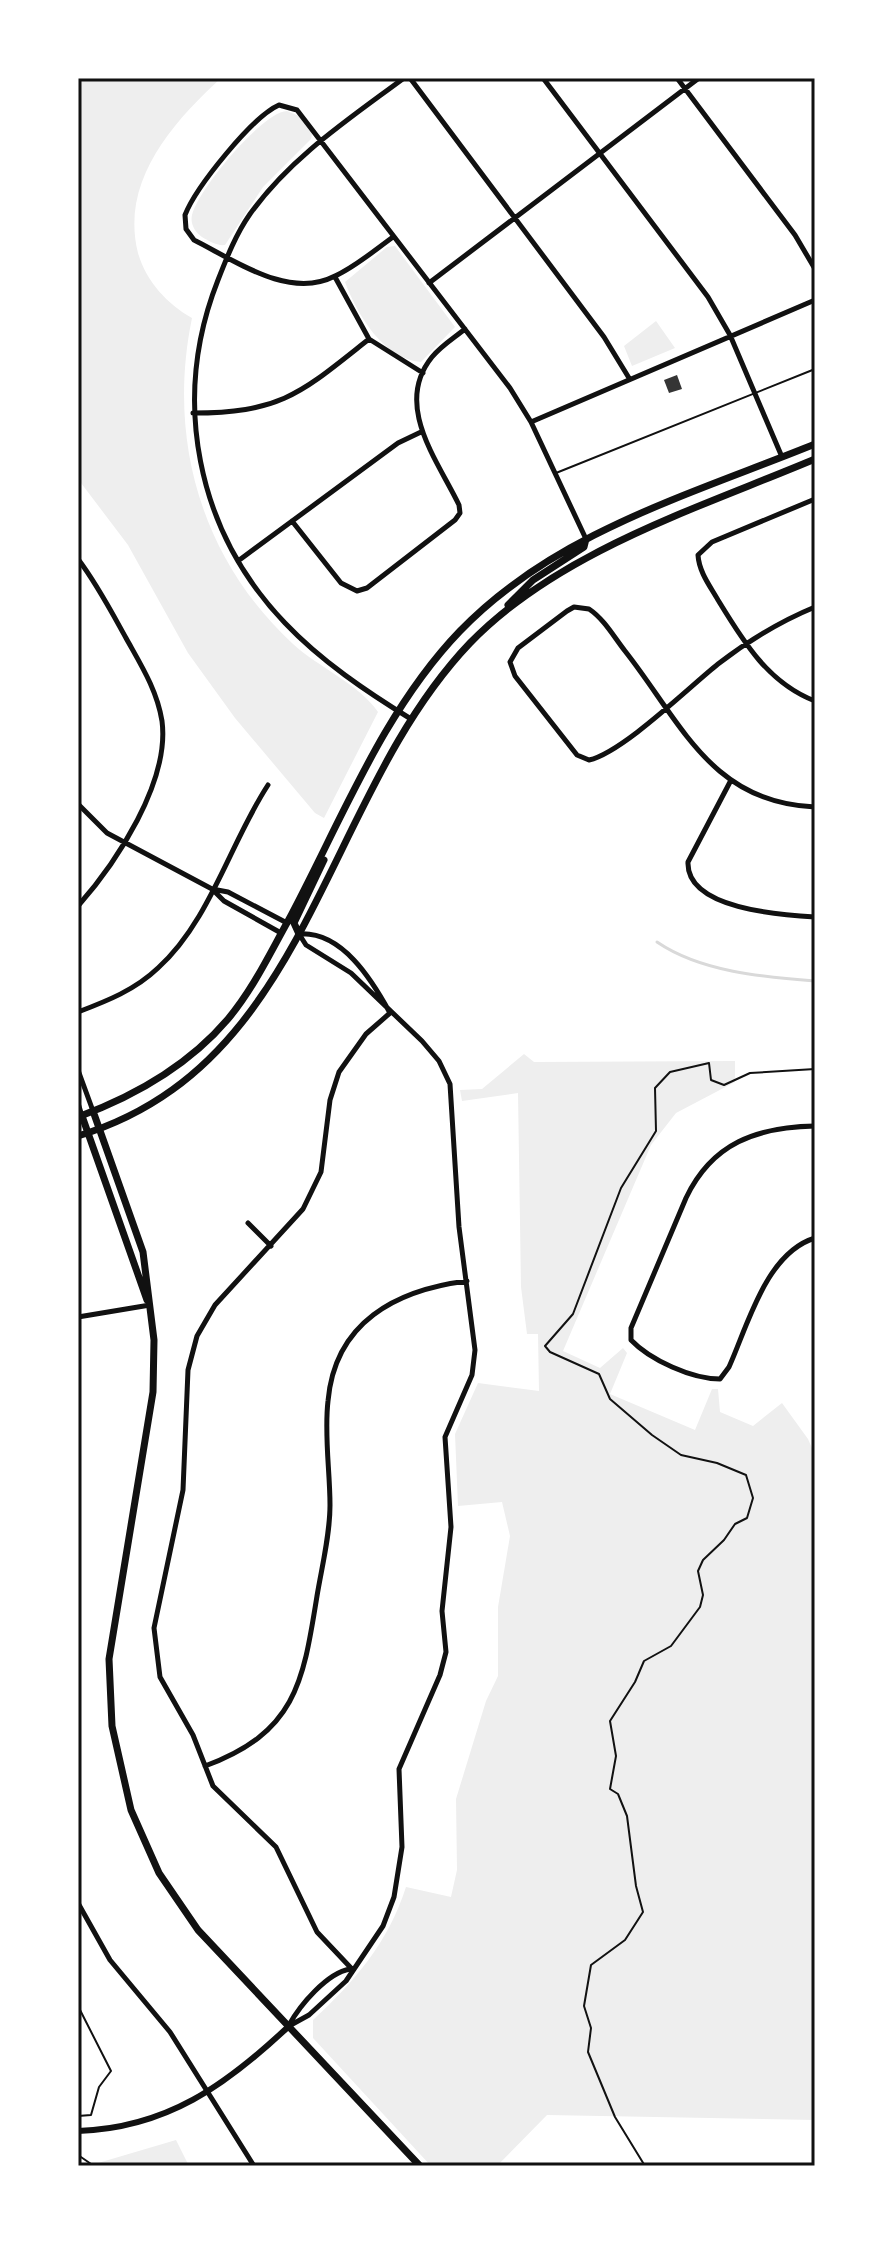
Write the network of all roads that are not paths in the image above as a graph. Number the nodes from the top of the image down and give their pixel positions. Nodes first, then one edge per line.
1 (407, 78) edge
2 (543, 78) edge
3 (677, 78) edge
4 (699, 78) edge
5 (685, 89) junction
6 (321, 140) junction
7 (601, 154) junction
8 (514, 217) junction
9 (393, 237) junction
10 (227, 256) junction
11 (815, 269) edge
12 (335, 277) junction
13 (429, 283) junction
14 (815, 300) edge
15 (465, 329) junction
16 (730, 335) junction
17 (369, 339) junction
18 (815, 369) edge
19 (423, 373) junction
20 (629, 378) junction
21 (755, 394) junction
22 (193, 413) junction
23 (531, 422) junction
24 (421, 432) junction
25 (815, 444) edge
26 (782, 457) junction
27 (815, 459) edge
28 (555, 474) junction
29 (815, 499) edge
30 (292, 521) junction
31 (586, 539) junction
32 (78, 559) edge
33 (238, 561) junction
34 (815, 607) edge
35 (505, 611) junction
36 (745, 644) junction
37 (815, 701) edge
38 (667, 706) junction
39 (398, 711) junction
40 (411, 719) junction
41 (730, 782) junction
42 (268, 785) dead end
43 (78, 804) edge
44 (815, 807) edge
45 (123, 842) junction
46 (324, 854) junction
47 (212, 889) junction
48 (78, 906) edge
49 (815, 917) edge
50 (287, 923) junction
51 (281, 933) junction
52 (299, 934) junction
53 (78, 1012) edge
54 (390, 1013) junction
55 (78, 1070) edge
56 (78, 1103) edge
57 (93, 1111) junction
58 (80, 1116) edge
59 (815, 1126) edge
60 (100, 1129) junction
61 (88, 1133) junction
62 (78, 1136) edge
63 (248, 1223) dead end
64 (815, 1238) edge
65 (271, 1246) junction
66 (467, 1281) junction
67 (150, 1305) junction
68 (78, 1317) edge
69 (205, 1766) junction
70 (78, 1903) edge
71 (351, 1968) junction
72 (288, 2027) junction
73 (208, 2094) junction
74 (78, 2131) edge
75 (254, 2166) edge
76 (420, 2166) edge

1 - 6 street
1 - 8 street
2 - 7 street
3 - 5 street
4 - 5 street
5 - 7 street
5 - 11 street
6 - 9 street
6 - 10 street
6 - 10 street
7 - 8 street
7 - 16 street
8 - 13 street
8 - 20 street
9 - 12 street
9 - 13 street
10 - 12 street
10 - 22 street
12 - 17 street
13 - 15 street
14 - 16 street
15 - 19 street
15 - 23 street
16 - 20 street
16 - 21 street
17 - 19 street
17 - 22 street
18 - 21 lane
19 - 24 street
20 - 23 street
21 - 26 street
21 - 28 lane
22 - 33 street
23 - 28 street
24 - 30 street
24 - 30 street
25 - 26 main road
26 - 31 main road
27 - 35 main road
28 - 31 street
29 - 36 street
30 - 33 street
31 - 35 main road
31 - 39 main road
32 - 45 street
33 - 39 street
34 - 36 street
35 - 40 main road
36 - 37 street
36 - 38 street
38 - 38 street
38 - 41 street
39 - 40 street
39 - 46 main road
40 - 52 main road
41 - 44 street
41 - 49 street
42 - 47 street
43 - 45 street
45 - 47 street
45 - 48 street
46 - 50 main road
46 - 52 main road
47 - 50 street
47 - 51 street
47 - 53 street
50 - 51 main road
51 - 57 main road
52 - 54 street
52 - 54 street
52 - 60 main road
54 - 65 street
54 - 66 street
55 - 57 street
56 - 58 street
57 - 58 main road
57 - 60 main road
58 - 61 main road
59 - 64 street
60 - 61 main road
60 - 67 main road
61 - 62 main road
61 - 67 main road
63 - 65 street
65 - 69 street
66 - 69 street
66 - 71 street
67 - 68 street
67 - 72 main road
69 - 71 street
70 - 73 street
71 - 72 street
71 - 72 street
72 - 73 street
72 - 76 main road
73 - 74 street
73 - 75 street

